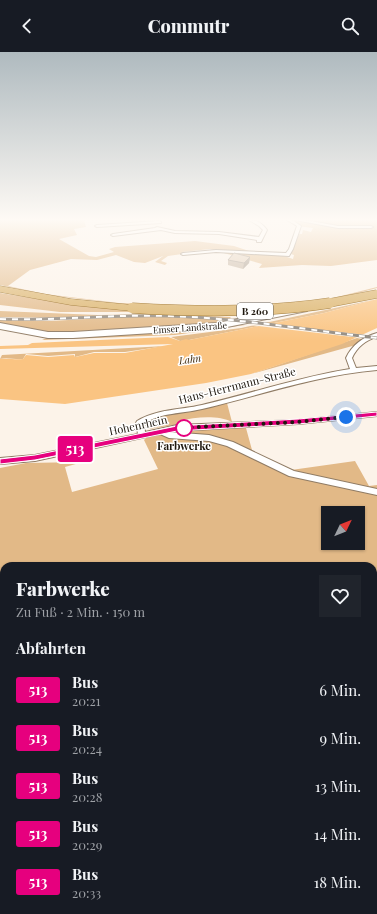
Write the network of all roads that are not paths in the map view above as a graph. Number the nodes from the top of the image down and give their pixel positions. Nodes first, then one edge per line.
1 (0, 289) edge
2 (377, 290) edge
3 (377, 294) edge
4 (0, 326) edge
5 (377, 335) edge
6 (377, 368) edge
7 (354, 370) junction
8 (377, 414) edge
9 (160, 432) junction
10 (142, 436) junction
11 (0, 461) edge
12 (377, 492) edge

1 - 3 main road, B 260, bridge
2 - 4 street, Emser Landstraße
5 - 7 street
6 - 7 street, Hans-Herrmann-Straße
7 - 10 street, Hans-Herrmann-Straße
8 - 9 street, Hohenrhein
9 - 10 street, Hohenrhein
9 - 12 street
10 - 11 street, Hohenrhein

